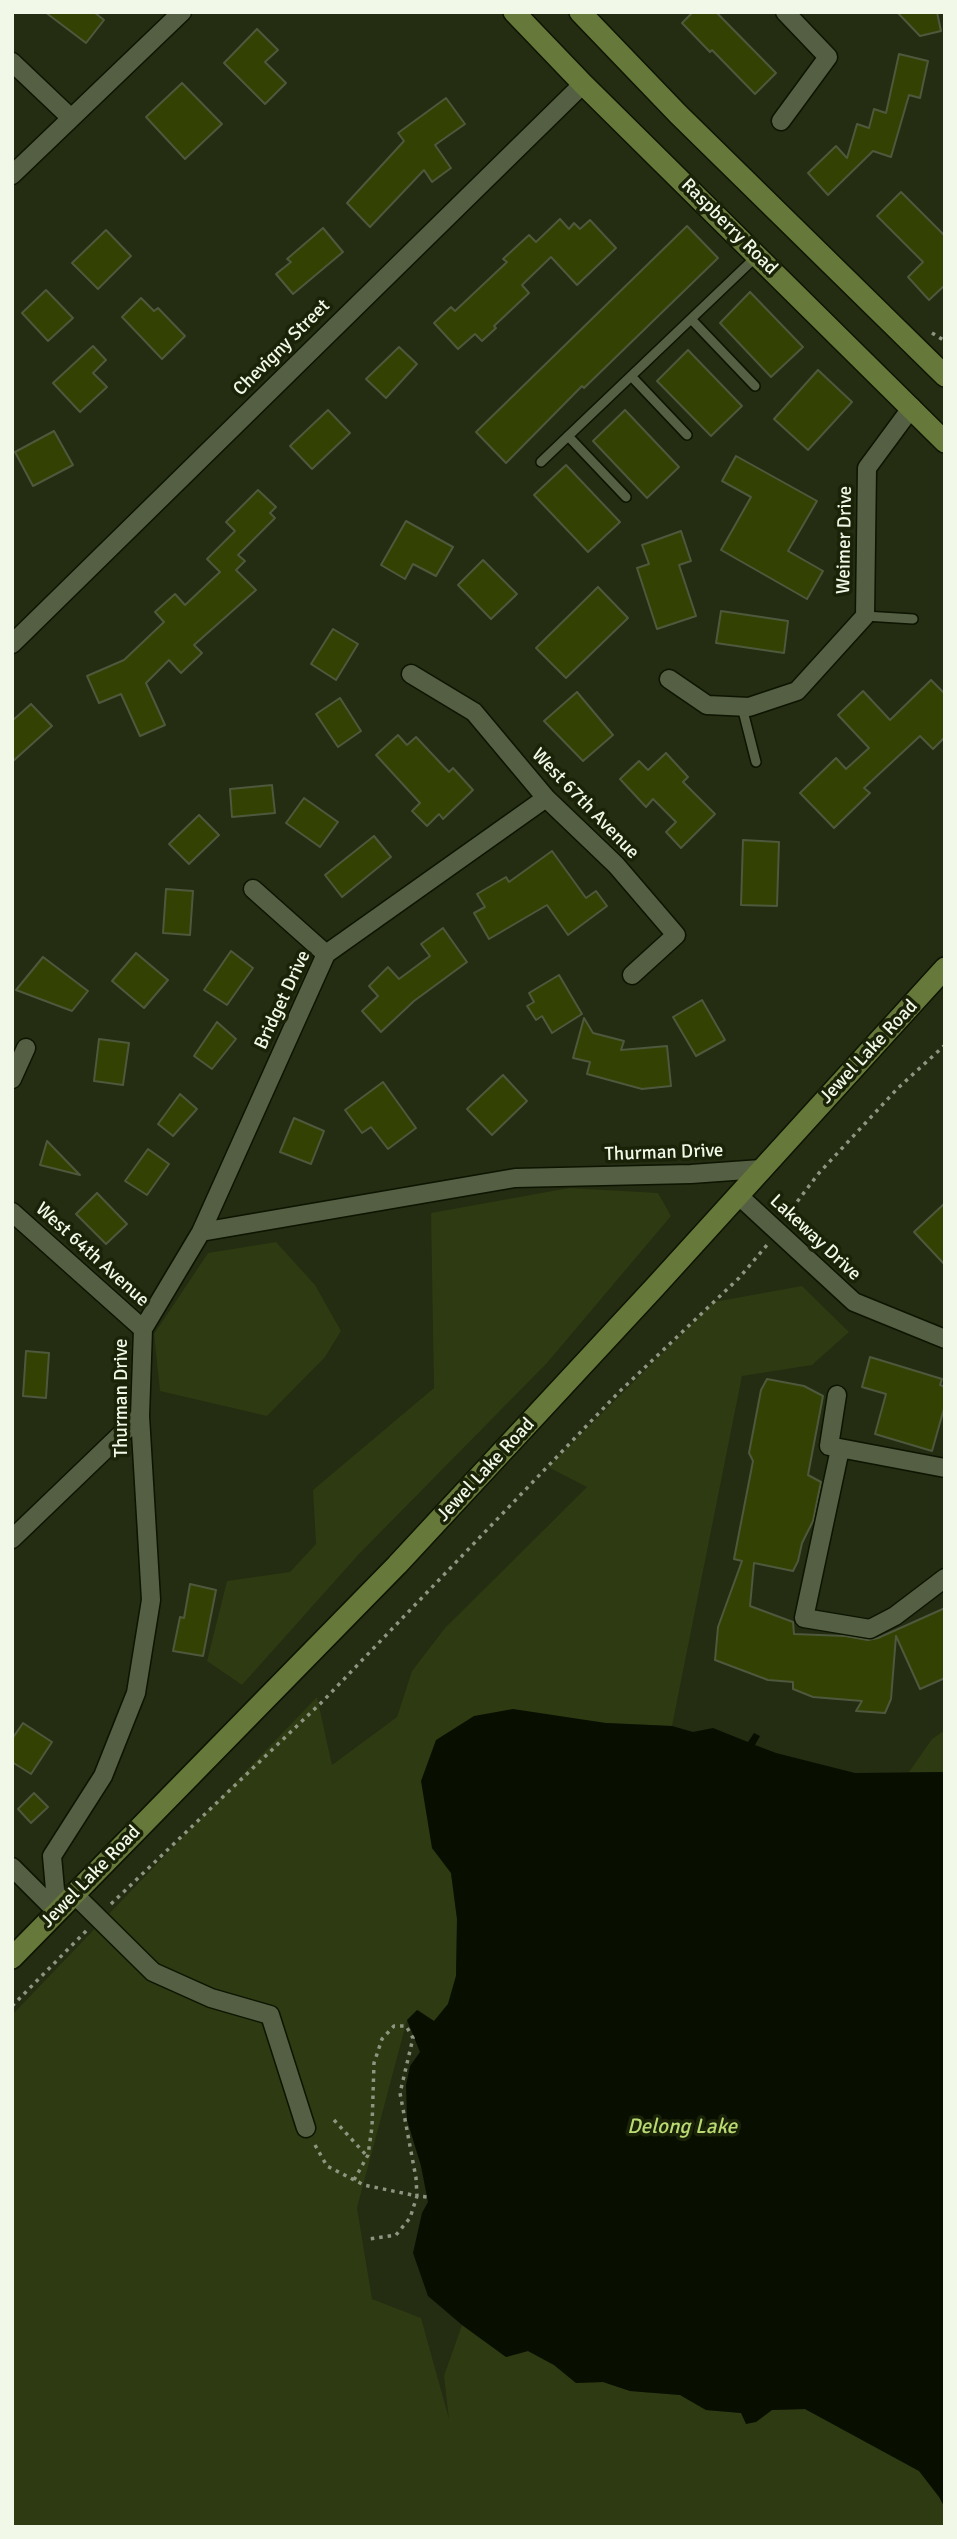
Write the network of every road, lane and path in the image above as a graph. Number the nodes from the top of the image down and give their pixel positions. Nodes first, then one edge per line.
1 (182, 12) edge
2 (514, 12) edge
3 (580, 12) edge
4 (786, 12) edge
5 (12, 62) edge
6 (583, 84) junction
7 (71, 118) junction
8 (781, 121) dead end
9 (12, 175) edge
10 (758, 256) junction
11 (691, 319) junction
12 (631, 376) junction
13 (945, 376) edge
14 (755, 386) dead end
15 (912, 407) junction
16 (687, 435) dead end
17 (568, 436) junction
18 (945, 442) edge
19 (541, 462) dead end
20 (626, 497) dead end
21 (866, 616) junction
22 (914, 620) dead end
23 (12, 644) edge
24 (411, 674) dead end
25 (669, 679) dead end
26 (742, 707) junction
27 (756, 762) dead end
28 (546, 798) junction
29 (253, 889) dead end
30 (326, 954) junction
31 (945, 968) edge
32 (632, 975) dead end
33 (945, 1045) edge
34 (26, 1048) dead end
35 (12, 1079) edge
36 (761, 1169) junction
37 (738, 1195) junction
38 (12, 1212) edge
39 (776, 1230) junction
40 (201, 1232) junction
41 (143, 1329) junction
42 (945, 1339) edge
43 (837, 1395) dead end
44 (140, 1416) junction
45 (840, 1449) junction
46 (945, 1468) edge
47 (12, 1539) edge
48 (945, 1578) edge
49 (12, 1867) edge
50 (74, 1894) junction
51 (57, 1912) junction
52 (98, 1918) junction
53 (12, 1958) edge
54 (12, 2006) edge
55 (334, 2120) dead end
56 (306, 2128) joint
57 (367, 2156) junction
58 (354, 2180) junction
59 (416, 2196) junction
60 (427, 2197) dead end
61 (369, 2239) dead end

1 - 7 street
2 - 6 main road, Raspberry Road
3 - 13 main road
4 - 8 street
5 - 7 street
6 - 10 main road, Raspberry Road
6 - 23 street, Chevigny Street
7 - 9 street
10 - 11 lane
10 - 15 main road, Raspberry Road
11 - 12 lane
11 - 14 lane
12 - 16 lane
12 - 17 lane
15 - 18 main road, Raspberry Road
15 - 21 street, Weimer Drive
17 - 19 lane
17 - 20 lane
21 - 22 lane
21 - 26 street, Weimer Drive
24 - 28 street, West 67th Avenue
25 - 26 street, Weimer Drive
26 - 27 lane
28 - 30 street, Bridget Drive
28 - 32 street, West 67th Avenue
29 - 30 street
30 - 40 street, Bridget Drive
31 - 36 main road, Jewel Lake Road
33 - 39 path
34 - 35 street
36 - 37 main road, Jewel Lake Road
36 - 40 street, Thurman Drive
37 - 39 street, Lakeway Drive
37 - 50 main road, Jewel Lake Road
38 - 41 street, West 64th Avenue
39 - 42 street, Lakeway Drive
39 - 52 path
40 - 41 street, Thurman Drive
41 - 44 street, Thurman Drive
43 - 45 street
44 - 47 street
44 - 51 street, Thurman Drive
45 - 46 street
45 - 48 street
49 - 51 street
50 - 51 main road, Jewel Lake Road
50 - 52 street
51 - 53 main road, Jewel Lake Road
52 - 54 path
52 - 56 street
55 - 57 path
56 - 58 path
57 - 58 path
57 - 59 path
58 - 59 path
59 - 60 path
59 - 61 path

